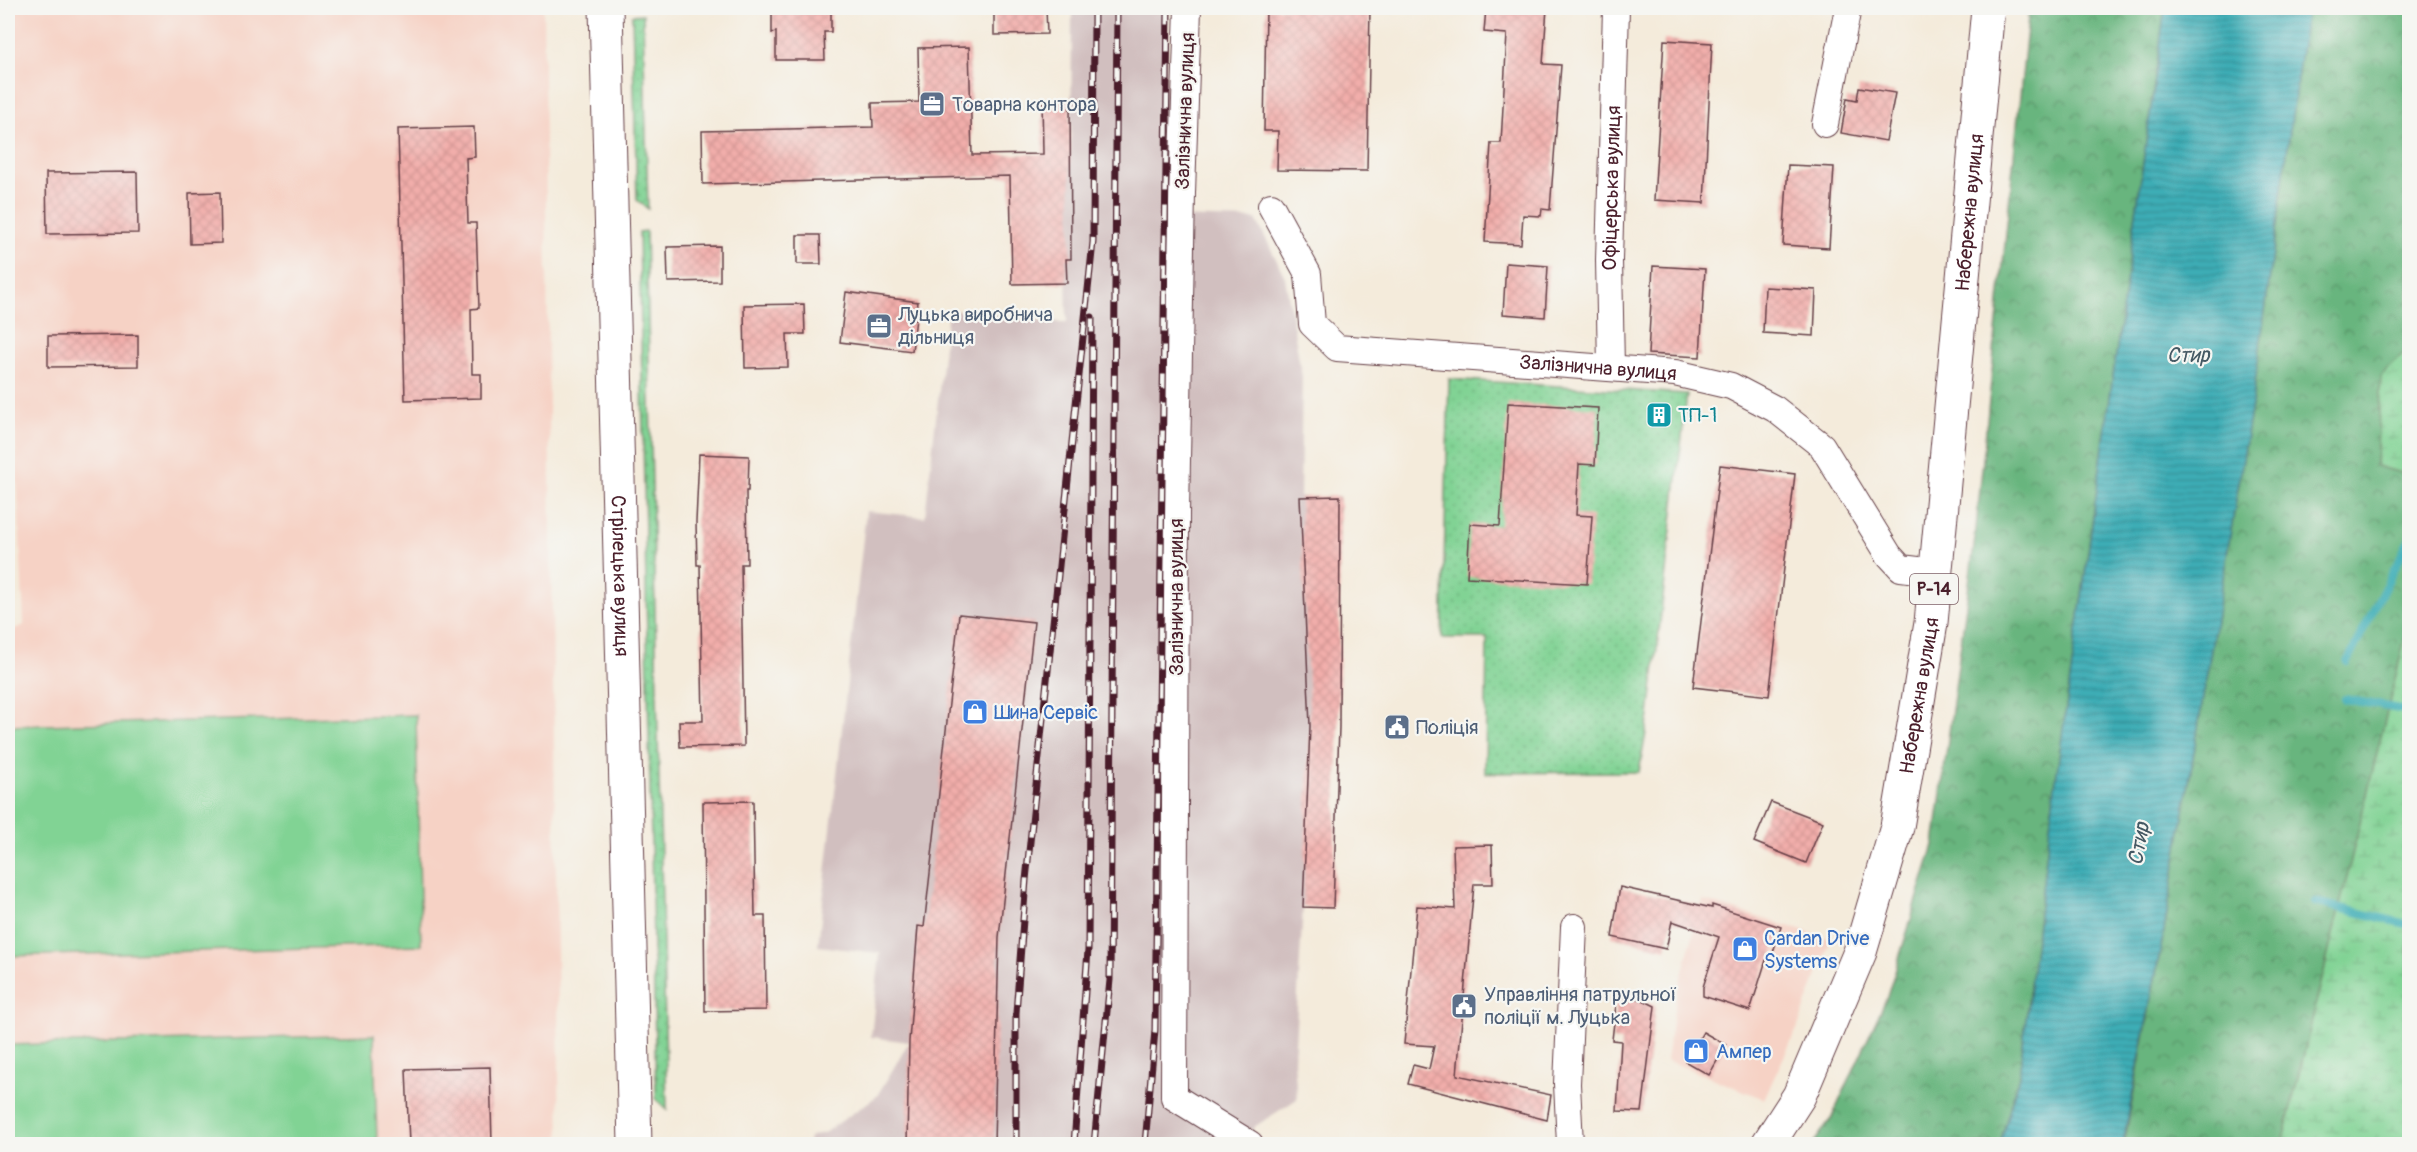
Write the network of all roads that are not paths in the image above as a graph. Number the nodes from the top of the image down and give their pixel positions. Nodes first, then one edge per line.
1 (606, 8) edge
2 (1188, 8) edge
3 (1616, 8) edge
4 (1848, 8) edge
5 (1988, 8) edge
6 (1825, 124) dead end
7 (1271, 206) dead end
8 (1611, 368) junction
9 (1935, 572) junction
10 (1574, 927) dead end
11 (635, 1144) edge
12 (1250, 1144) edge
13 (1570, 1144) edge
14 (1768, 1144) edge

1 - 11 main road, Стрілецька вулиця
2 - 12 street, Залізнична вулиця
3 - 8 street, Офіцерська вулиця
4 - 6 street
5 - 9 main road, Набережна вулиця / Р-14
7 - 8 street, Залізнична вулиця
8 - 9 street, Залізнична вулиця
9 - 14 main road, Набережна вулиця / Р-14
10 - 13 street

